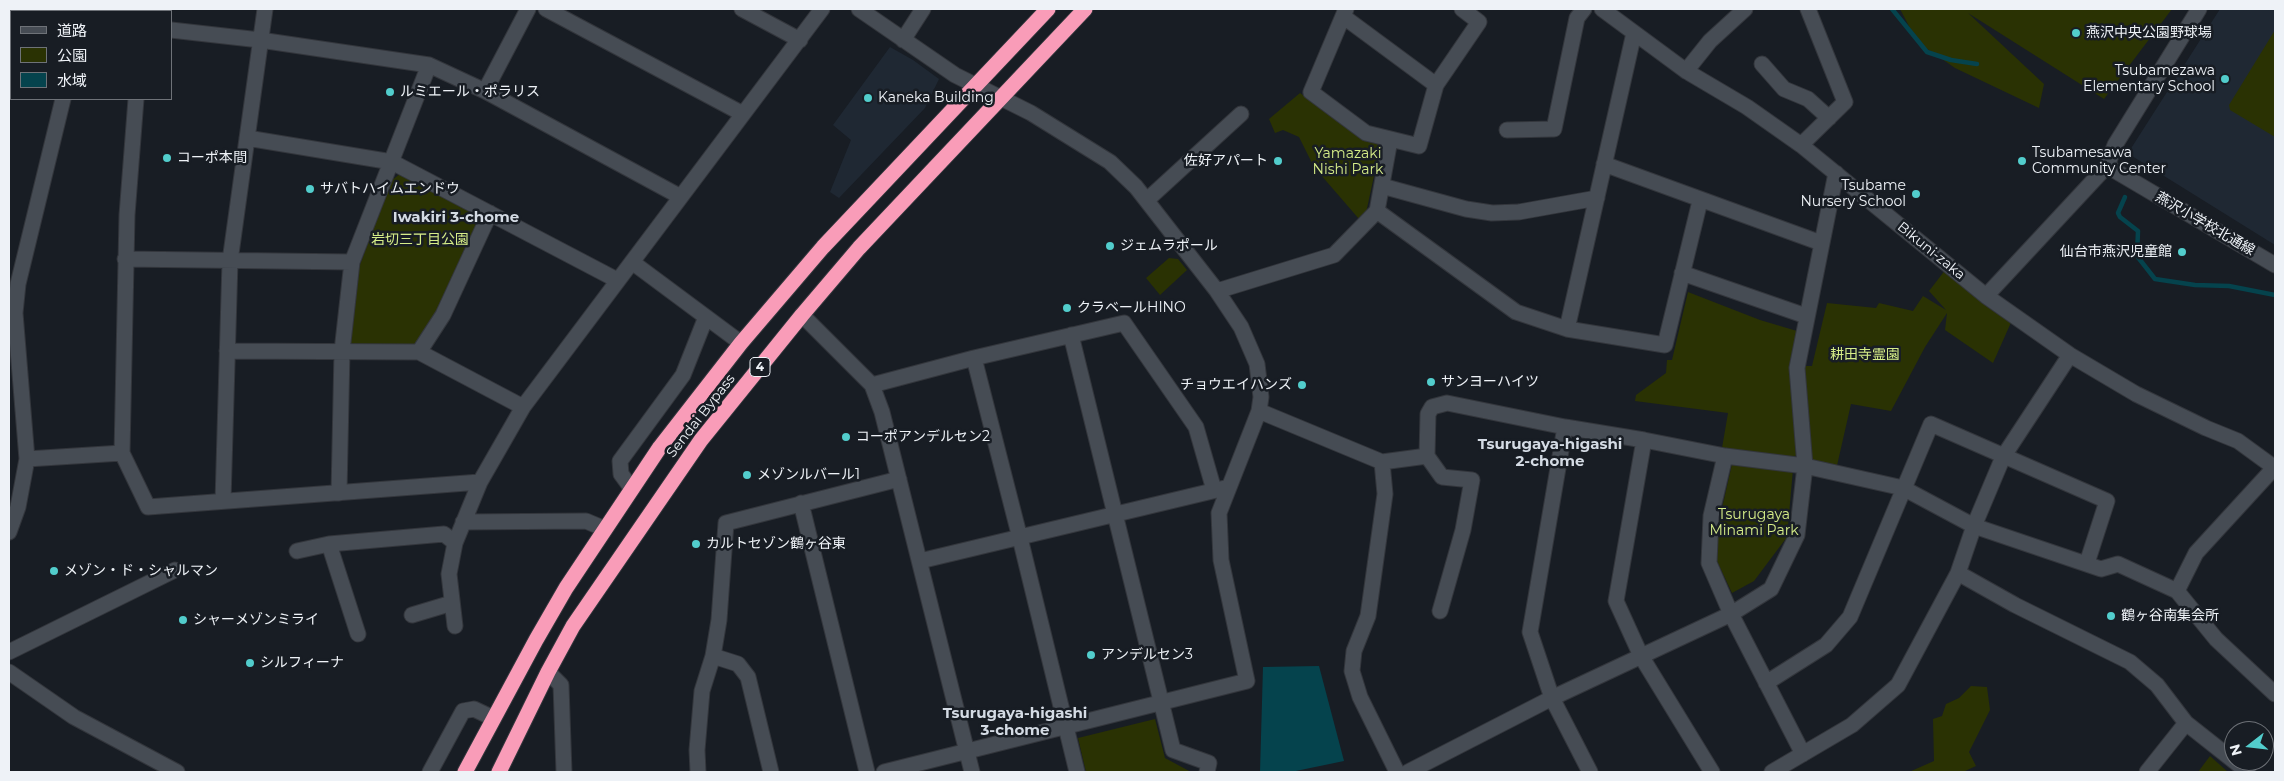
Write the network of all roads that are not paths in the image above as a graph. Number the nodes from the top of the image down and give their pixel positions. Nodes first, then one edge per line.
1 (264, 9) edge
2 (528, 9) edge
3 (546, 9) edge
4 (742, 9) edge
5 (822, 9) edge
6 (858, 9) edge
7 (923, 9) edge
8 (1048, 9) edge
9 (1085, 9) edge
10 (1462, 9) edge
11 (1584, 9) edge
12 (1602, 9) edge
13 (1808, 9) edge
14 (2199, 9) edge
15 (1737, 12) edge
16 (1345, 13) edge
17 (172, 30) edge
18 (1634, 33) junction
19 (260, 40) junction
20 (800, 40) junction
21 (903, 40) junction
22 (1762, 64) dead end
23 (429, 65) junction
24 (1686, 71) junction
25 (976, 85) junction
26 (1436, 85) junction
27 (485, 91) junction
28 (1003, 97) junction
29 (63, 100) edge
30 (136, 100) edge
31 (743, 114) junction
32 (1241, 114) dead end
33 (1829, 118) junction
34 (1507, 131) dead end
35 (247, 138) junction
36 (1390, 140) junction
37 (1801, 145) junction
38 (392, 162) junction
39 (1604, 164) junction
40 (2107, 166) junction
41 (1836, 173) junction
42 (1382, 186) junction
43 (680, 196) junction
44 (1597, 198) junction
45 (1147, 200) junction
46 (1700, 200) junction
47 (1377, 211) junction
48 (490, 213) junction
49 (1820, 243) junction
50 (125, 259) junction
51 (230, 261) junction
52 (352, 262) junction
53 (632, 262) junction
54 (2275, 265) edge
55 (1682, 273) junction
56 (617, 280) junction
57 (1217, 291) junction
58 (1986, 296) junction
59 (802, 315) junction
60 (1806, 316) junction
61 (706, 317) junction
62 (1567, 329) junction
63 (1071, 335) junction
64 (741, 343) junction
65 (227, 351) junction
66 (342, 351) junction
67 (419, 352) junction
68 (2070, 355) junction
69 (974, 358) junction
70 (872, 385) junction
71 (522, 407) junction
72 (1259, 411) junction
73 (1566, 427) junction
74 (1644, 440) junction
75 (122, 453) junction
76 (1427, 456) junction
77 (1725, 456) junction
78 (2003, 457) junction
79 (27, 460) junction
80 (1382, 462) junction
81 (1805, 466) junction
82 (2275, 468) edge
83 (899, 479) junction
84 (480, 482) junction
85 (1903, 488) junction
86 (632, 489) junction
87 (1222, 489) junction
88 (339, 493) junction
89 (223, 501) junction
90 (801, 503) junction
91 (1116, 515) junction
92 (463, 522) junction
93 (1974, 526) junction
94 (605, 530) junction
95 (9, 532) edge
96 (1020, 538) junction
97 (455, 543) junction
98 (329, 544) junction
99 (297, 551) dead end
100 (920, 561) junction
101 (2087, 563) junction
102 (175, 570) dead end
103 (1958, 573) junction
104 (2177, 591) junction
105 (452, 603) junction
106 (1440, 611) dead end
107 (1731, 614) junction
108 (412, 615) dead end
109 (358, 624) dead end
110 (455, 626) dead end
111 (9, 652) edge
112 (713, 656) junction
113 (1641, 656) junction
114 (9, 672) edge
115 (548, 672) junction
116 (1766, 683) junction
117 (2275, 694) edge
118 (1552, 698) junction
119 (1162, 702) junction
120 (493, 718) junction
121 (2186, 723) junction
122 (1066, 727) junction
123 (967, 751) junction
124 (1803, 754) junction
125 (177, 772) edge
126 (430, 772) edge
127 (465, 772) edge
128 (499, 772) edge
129 (564, 772) edge
130 (698, 772) edge
131 (771, 772) edge
132 (867, 772) edge
133 (884, 772) edge
134 (972, 772) edge
135 (1077, 772) edge
136 (1207, 772) edge
137 (1398, 772) edge
138 (1408, 772) edge
139 (1590, 772) edge
140 (1712, 772) edge
141 (1772, 772) edge
142 (2147, 772) edge
143 (2248, 772) edge

1 - 19 street
2 - 27 street
3 - 31 street
4 - 20 street
5 - 20 street
6 - 21 street
7 - 21 street
8 - 25 highway, Sendai Bypass / 4
9 - 28 highway, Sendai Bypass / 4
10 - 26 street
11 - 34 street
12 - 18 street, Bikuni-zaka
13 - 33 street
14 - 40 street
15 - 24 street
16 - 26 street
16 - 36 street
17 - 19 street
18 - 24 street, Bikuni-zaka
18 - 39 street
19 - 23 street
19 - 35 street
20 - 31 street
21 - 25 street
22 - 33 street
23 - 27 street
23 - 38 street
24 - 37 street, Bikuni-zaka
25 - 28 street
25 - 64 highway, Sendai Bypass / 4
26 - 36 street
27 - 43 street
28 - 45 street
28 - 59 highway, Sendai Bypass / 4
29 - 79 street
30 - 50 street
31 - 43 street
32 - 45 street
33 - 37 street
35 - 38 street
35 - 51 street
36 - 42 street
37 - 41 street, Bikuni-zaka
38 - 48 street
38 - 52 street
39 - 44 street
39 - 46 street
40 - 54 street, 燕沢小学校北通線
40 - 58 street
41 - 49 street
41 - 58 street, Bikuni-zaka
42 - 44 street
42 - 47 street
43 - 53 street
44 - 62 street
45 - 57 street
46 - 49 street
46 - 55 street
47 - 57 street
47 - 62 street
48 - 56 street
48 - 67 street
49 - 60 street
50 - 51 street
50 - 75 street
51 - 52 street
51 - 65 street
52 - 66 street
53 - 56 street
53 - 61 street
55 - 60 street
55 - 62 street
56 - 71 street
57 - 72 street
58 - 68 street, Bikuni-zaka
59 - 70 street
59 - 115 highway, Sendai Bypass / 4
60 - 81 street
61 - 64 street
61 - 86 street
63 - 69 street
63 - 87 street
63 - 91 street
64 - 86 highway, Sendai Bypass / 4
65 - 66 street
65 - 89 street
66 - 67 street
66 - 88 street
67 - 71 street
68 - 78 street
68 - 82 street, Bikuni-zaka
69 - 70 street
69 - 96 street
70 - 83 street
71 - 84 street
72 - 80 street
72 - 87 street
73 - 74 street
73 - 76 street
73 - 118 street
74 - 77 street
74 - 113 street
75 - 79 street
75 - 89 street
76 - 80 street
76 - 106 street
77 - 81 street
77 - 107 street
78 - 85 street
78 - 93 street
78 - 101 street
79 - 95 street
80 - 137 street
81 - 85 street
81 - 107 street
82 - 104 street
83 - 90 street
83 - 100 street
84 - 88 street
84 - 92 street
85 - 93 street
85 - 116 street
86 - 94 highway, Sendai Bypass / 4
87 - 91 street
87 - 119 street
88 - 89 street
90 - 112 street
90 - 132 street
91 - 96 street
91 - 119 street
92 - 94 street
92 - 97 street
93 - 101 street
93 - 103 street
94 - 120 highway, Sendai Bypass / 4
96 - 100 street
96 - 122 street
97 - 98 street
97 - 105 street
98 - 99 street
98 - 109 street
100 - 123 street
101 - 104 street
102 - 111 street
103 - 121 street
103 - 124 street
104 - 117 street
105 - 108 street
105 - 110 street
107 - 113 street
107 - 116 street
112 - 130 street
112 - 131 street
113 - 118 street
113 - 140 street
114 - 125 street
115 - 128 highway, Sendai Bypass / 4
115 - 129 street
116 - 124 street
118 - 138 street
118 - 139 street
119 - 122 street
119 - 136 street
120 - 126 street
120 - 127 highway, Sendai Bypass / 4
121 - 142 street
121 - 143 street
122 - 123 street
122 - 135 street
123 - 133 street
123 - 134 street
124 - 141 street

